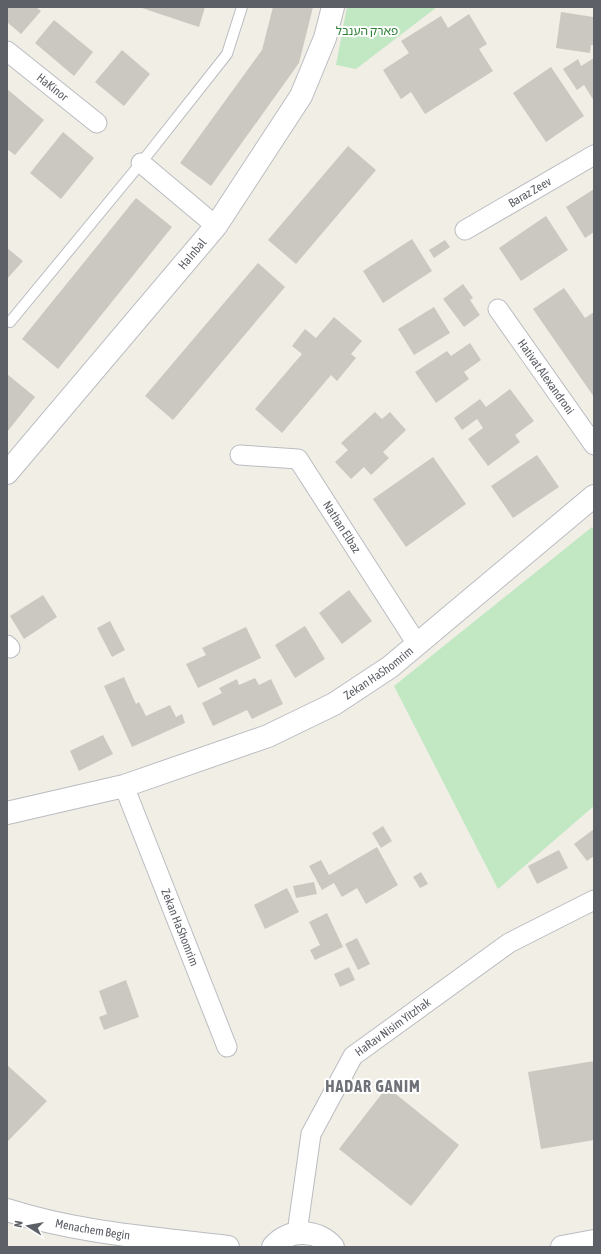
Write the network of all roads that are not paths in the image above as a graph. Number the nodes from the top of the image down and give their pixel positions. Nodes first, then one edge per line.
1 (242, 7) edge
2 (333, 7) edge
3 (7, 51) edge
4 (97, 123) dead end
5 (594, 155) edge
6 (141, 163) junction
7 (216, 226) junction
8 (465, 230) dead end
9 (498, 309) dead end
10 (10, 322) dead end
11 (594, 445) edge
12 (240, 455) dead end
13 (7, 473) edge
14 (594, 496) edge
15 (417, 644) junction
16 (124, 786) junction
17 (7, 813) edge
18 (594, 900) edge
19 (227, 1047) dead end
20 (7, 1210) edge
21 (297, 1233) junction
22 (594, 1241) edge
23 (228, 1247) edge
24 (273, 1247) edge
25 (333, 1247) edge
26 (562, 1247) edge

1 - 6 lane
2 - 7 street, HaInbal
3 - 4 street, HaKinor
5 - 8 street, Baraz Zeev
6 - 7 street
6 - 10 lane
7 - 13 street, HaInbal
9 - 11 street, Hativat Alexandroni
12 - 15 street, Nathan Elbaz
14 - 15 street, Zekan HaShomrim
15 - 16 street, Zekan HaShomrim
16 - 17 street, Zekan HaShomrim
16 - 19 street, Zekan HaShomrim
18 - 21 street, HaRav Nisim Yitzhak
20 - 23 street, Menachem Begin
21 - 24 street
21 - 25 street
22 - 26 street

